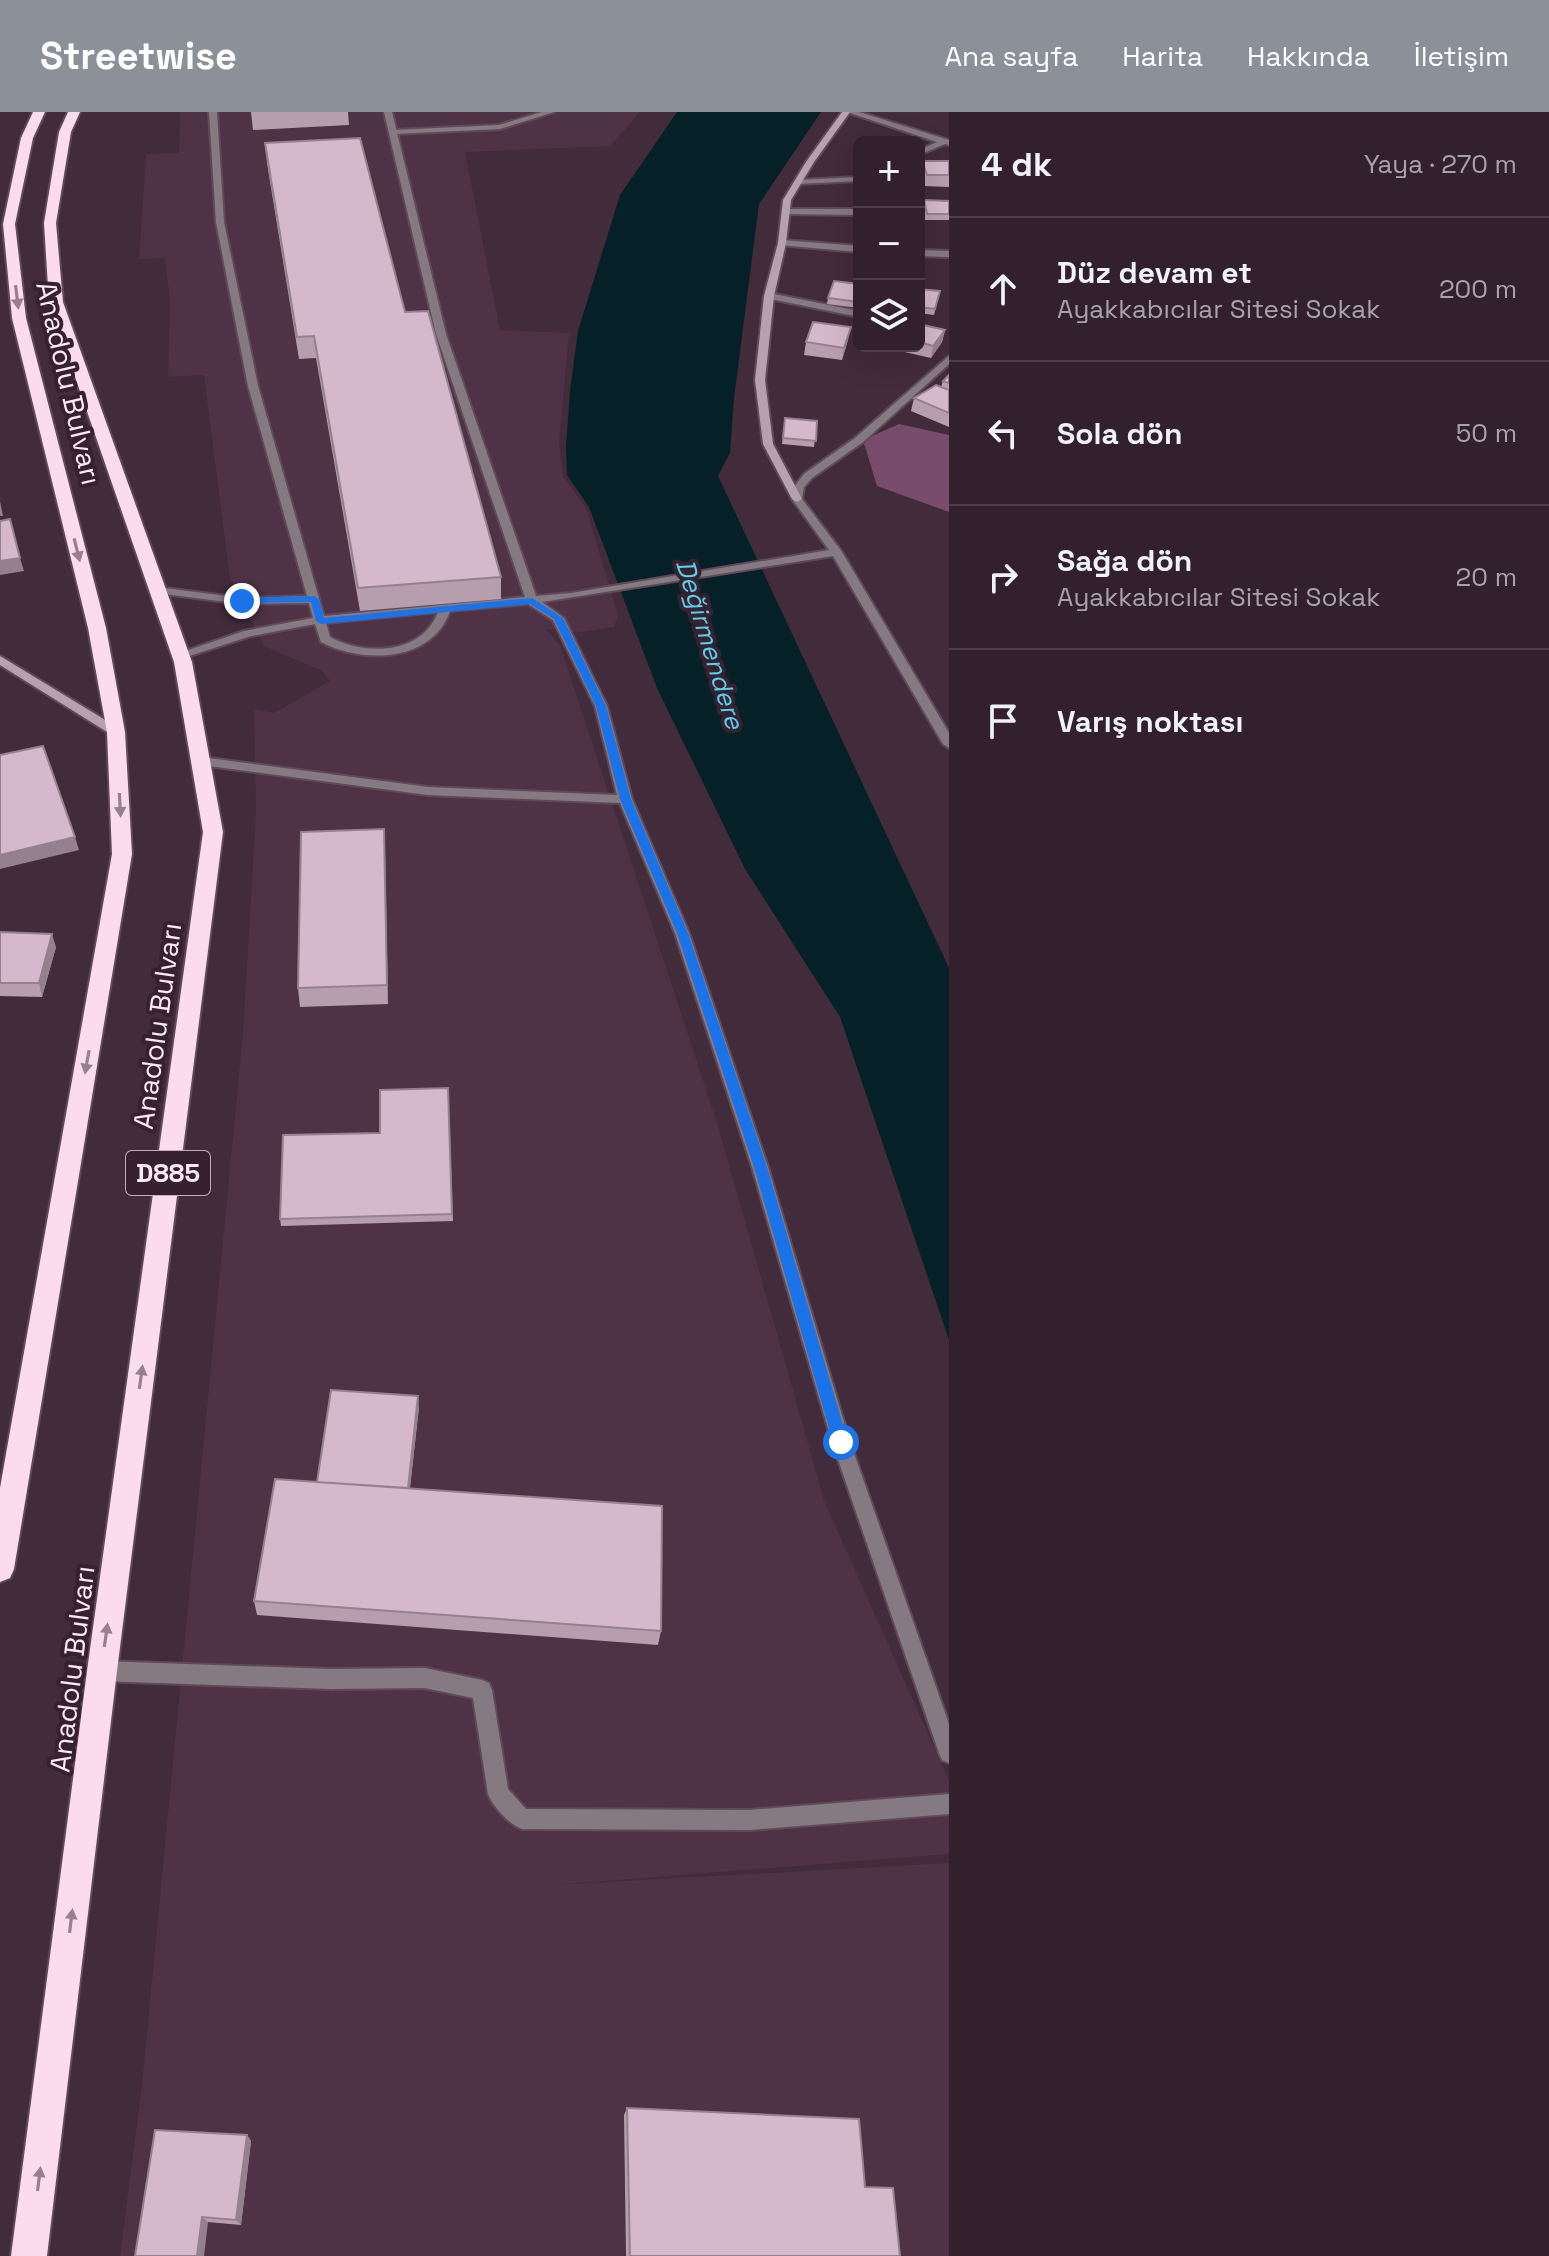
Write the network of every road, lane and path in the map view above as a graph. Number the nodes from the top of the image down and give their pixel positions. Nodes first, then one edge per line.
1 (39, 112) edge
2 (74, 112) edge
3 (213, 112) edge
4 (388, 112) edge
5 (550, 112) edge
6 (848, 112) edge
7 (394, 132) junction
8 (946, 143) edge
9 (925, 151) edge
10 (853, 179) edge
11 (798, 182) junction
12 (786, 212) junction
13 (853, 212) edge
14 (4, 228) edge
15 (782, 243) junction
16 (853, 249) edge
17 (925, 253) edge
18 (949, 254) edge
19 (769, 296) junction
20 (853, 313) edge
21 (949, 359) edge
22 (797, 499) junction
23 (836, 552) junction
24 (157, 590) junction
25 (314, 599) junction
26 (532, 601) junction
27 (445, 609) junction
28 (321, 621) junction
29 (180, 655) junction
30 (0, 660) edge
31 (116, 732) junction
32 (949, 744) edge
33 (201, 761) junction
34 (625, 799) junction
35 (0, 1569) edge
36 (102, 1671) junction
37 (949, 1753) edge
38 (949, 1804) edge
39 (29, 2256) edge

1 - 14 highway, Anadolu Bulvarı
2 - 24 highway, Anadolu Bulvarı / D885
3 - 25 street
4 - 7 street
5 - 7 street
6 - 8 street
6 - 11 street
7 - 26 street
8 - 9 street
10 - 11 street
11 - 12 street
12 - 13 street
12 - 15 street
14 -> 31 highway, Anadolu Bulvarı
15 - 16 street
15 - 19 street
17 - 18 street
19 - 20 street
19 - 22 street
21 - 22 street
22 - 23 street
23 - 26 street
23 - 32 street
24 - 25 street
24 - 29 highway, Anadolu Bulvarı / D885
25 - 28 street
26 - 27 street
26 - 34 street
27 - 28 street
27 - 28 street
28 - 29 street
29 - 33 highway, Anadolu Bulvarı / D885
30 - 31 street
31 -> 35 highway, Anadolu Bulvarı
33 - 34 street
36 -> 33 highway, Anadolu Bulvarı / D885
34 - 37 street
36 - 38 street
39 -> 36 highway, Anadolu Bulvarı / D885

